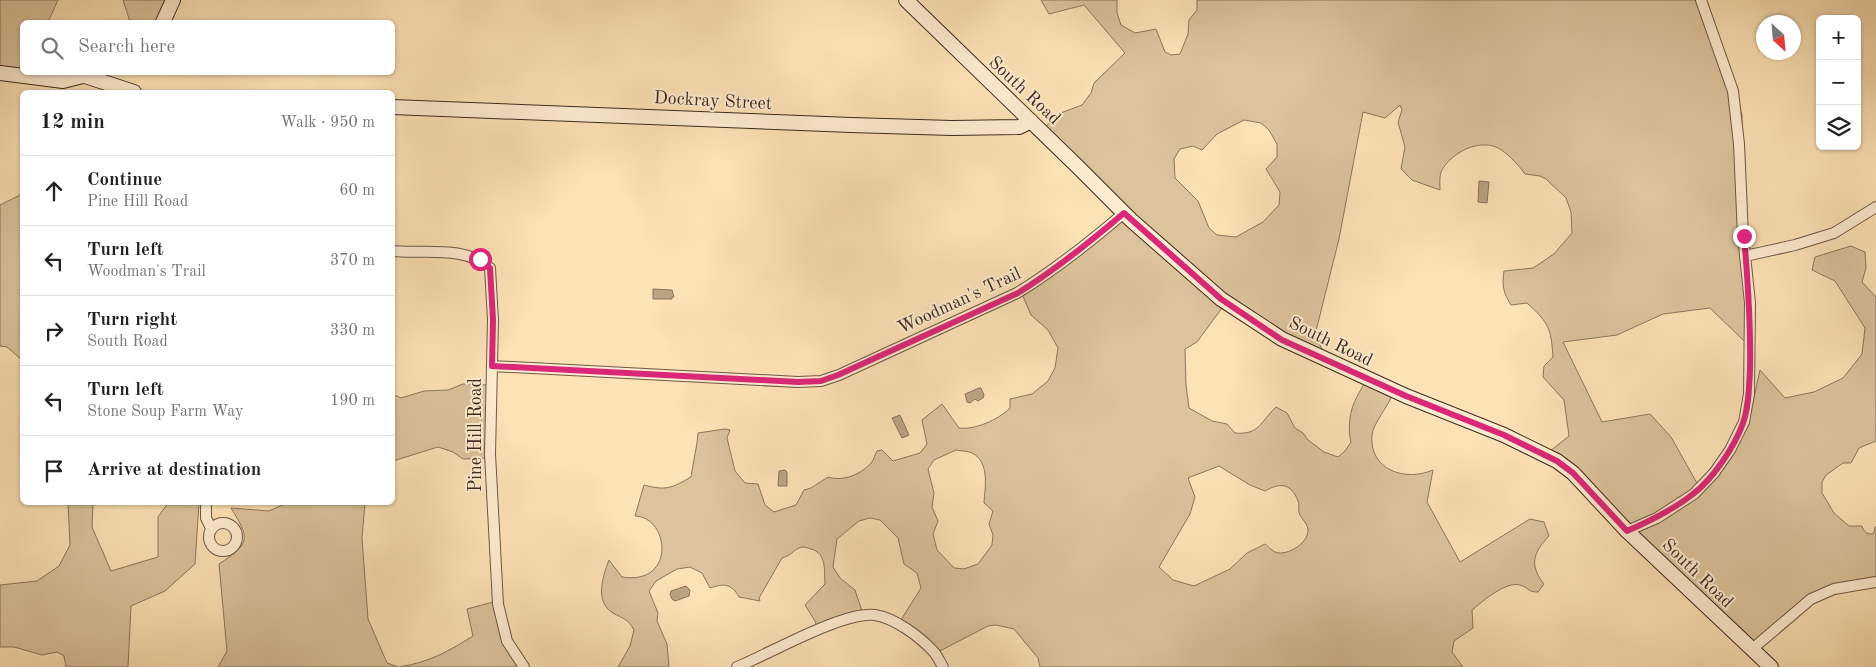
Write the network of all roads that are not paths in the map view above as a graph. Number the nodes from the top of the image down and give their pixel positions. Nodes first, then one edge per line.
1 (173, 0) edge
2 (906, 0) edge
3 (1701, 0) edge
4 (163, 20) edge
5 (0, 73) edge
6 (88, 75) edge
7 (94, 75) edge
8 (129, 90) edge
9 (395, 107) edge
10 (1031, 120) junction
11 (1876, 207) edge
12 (1124, 213) junction
13 (395, 250) edge
14 (1745, 256) junction
15 (492, 366) junction
16 (206, 505) edge
17 (212, 528) dead end
18 (1627, 531) junction
19 (1876, 582) edge
20 (1751, 650) junction
21 (524, 667) edge
22 (737, 667) edge
23 (943, 667) edge
24 (1771, 667) edge

1 - 4 street
2 - 10 street, South Road
3 - 14 street
5 - 6 street
7 - 8 street
9 - 10 street, Dockray Street
10 - 12 street, South Road
11 - 14 street
12 - 15 street, Woodman's Trail
12 - 18 street, South Road
13 - 15 street, Pine Hill Road
14 - 18 street
15 - 21 street, Pine Hill Road
16 - 17 street
18 - 20 street, South Road
19 - 20 street
20 - 24 street, South Road
22 - 23 street

